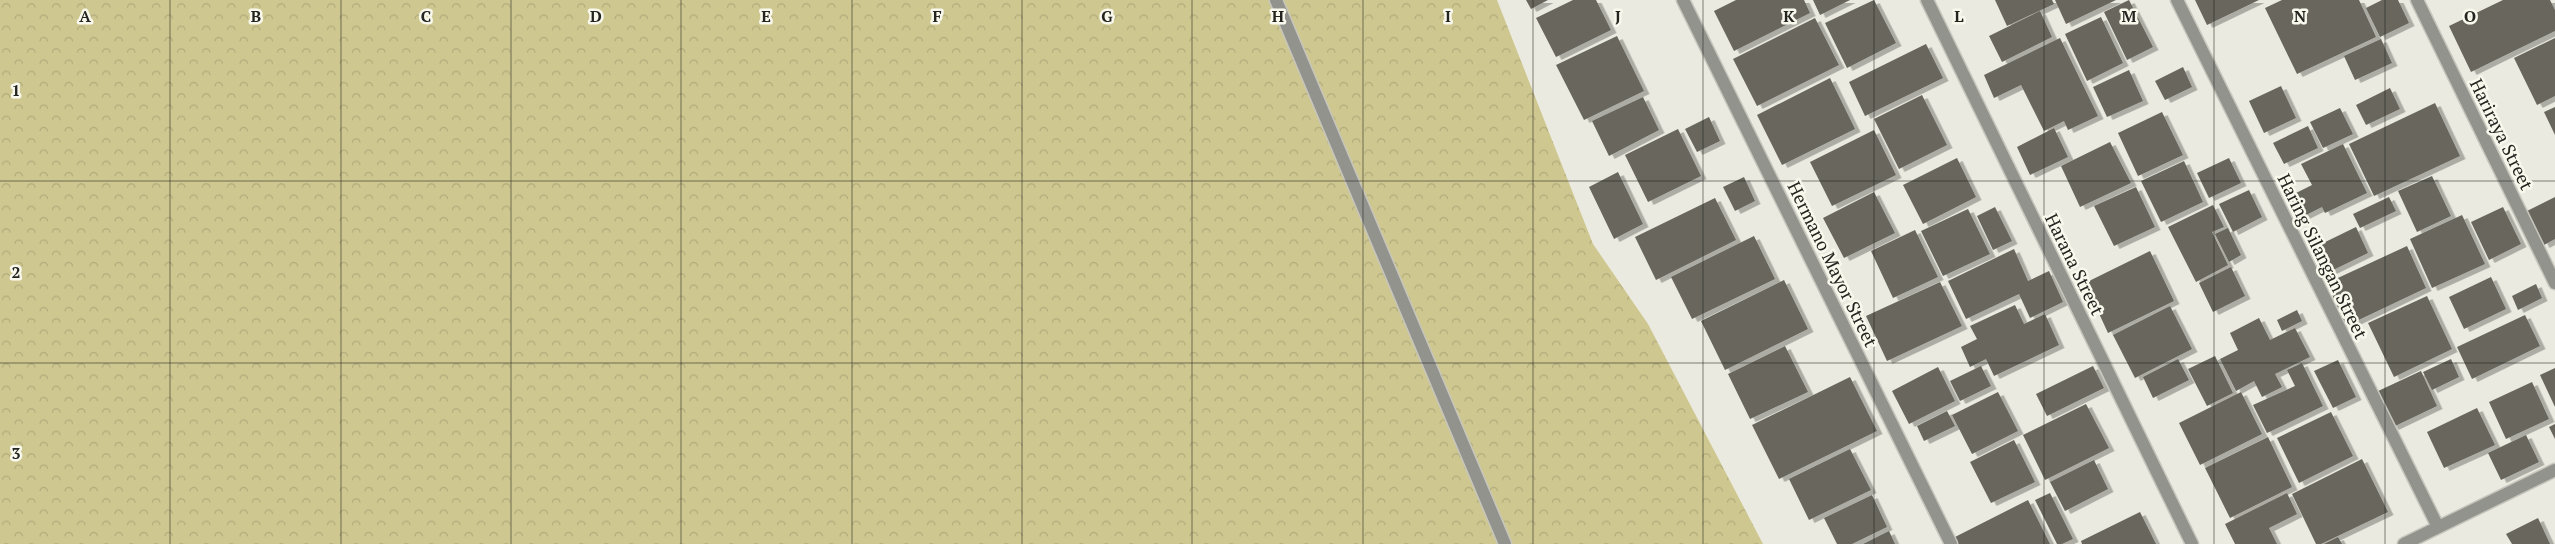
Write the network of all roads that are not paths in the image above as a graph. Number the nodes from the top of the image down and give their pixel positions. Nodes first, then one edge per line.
1 (1276, 0) edge
2 (1683, 0) edge
3 (1927, 0) edge
4 (2177, 0) edge
5 (2417, 0) edge
6 (2555, 283) edge
7 (2555, 470) edge
8 (2438, 527) junction
9 (1505, 544) edge
10 (1951, 544) edge
11 (2192, 544) edge
12 (2404, 544) edge

1 - 9 street
2 - 10 street, Hermano Mayor Street
3 - 11 street, Harana Street
4 - 8 street, Haring Silangan Street
5 - 6 street, Hariraya Street
7 - 8 street
8 - 12 street

